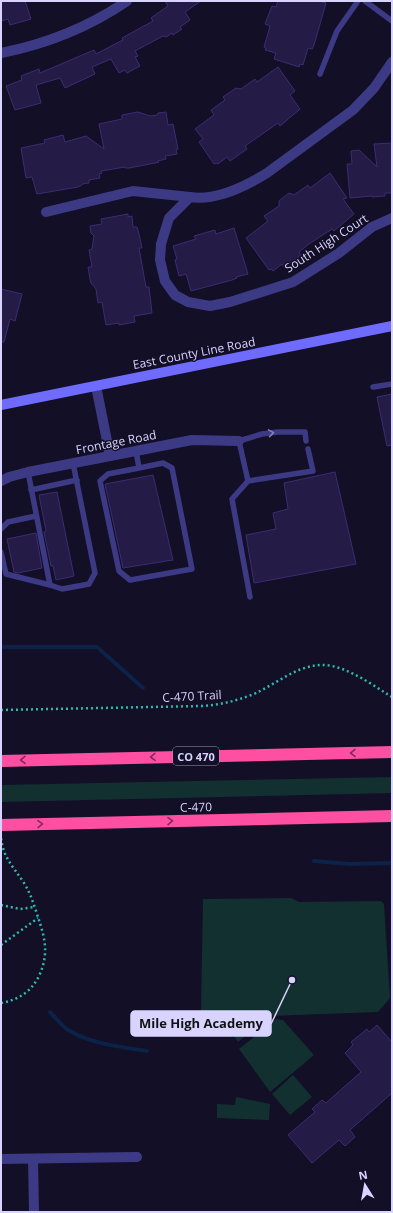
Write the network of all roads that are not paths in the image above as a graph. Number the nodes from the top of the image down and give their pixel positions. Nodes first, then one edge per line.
1 (127, 1) edge
2 (358, 1) edge
3 (365, 1) edge
4 (392, 21) edge
5 (1, 53) edge
6 (392, 63) edge
7 (320, 74) dead end
8 (190, 197) junction
9 (46, 212) dead end
10 (392, 218) edge
11 (392, 326) edge
12 (392, 384) edge
13 (96, 386) junction
14 (373, 387) dead end
15 (1, 405) edge
16 (238, 441) junction
17 (306, 441) dead end
18 (308, 449) dead end
19 (136, 451) junction
20 (110, 456) junction
21 (73, 463) junction
22 (139, 468) junction
23 (28, 472) junction
24 (77, 480) junction
25 (1, 481) edge
26 (248, 481) junction
27 (31, 490) junction
28 (36, 516) junction
29 (1, 529) edge
30 (1, 552) edge
31 (50, 585) junction
32 (250, 597) dead end
33 (392, 752) edge
34 (1, 761) edge
35 (392, 816) edge
36 (311, 818) junction
37 (1, 825) edge
38 (392, 825) edge
39 (137, 1157) dead end
40 (1, 1159) edge
41 (33, 1159) junction
42 (34, 1212) edge

1 - 5 street
2 - 7 lane
3 - 4 lane
6 - 8 street
8 - 9 street
8 - 10 street, South High Court
11 - 13 main road, East County Line Road
12 - 14 lane
13 - 15 main road, East County Line Road
13 - 20 street
16 -> 17 lane
16 - 19 street, Frontage Road
16 - 26 lane
18 - 26 lane
19 - 20 street, Frontage Road
19 - 22 lane
20 - 21 street, Frontage Road
21 - 23 street, Frontage Road
21 - 24 lane
22 - 22 lane
23 - 25 street, Frontage Road
23 - 27 lane
24 - 27 lane
24 - 31 lane
26 - 32 lane
27 - 28 lane
28 - 29 lane
28 - 31 lane
30 - 31 lane
33 -> 34 highway, CO 470
35 - 36 highway, C-470
37 -> 36 highway, C-470
36 - 38 highway
39 - 41 street
40 - 41 street
41 - 42 street

